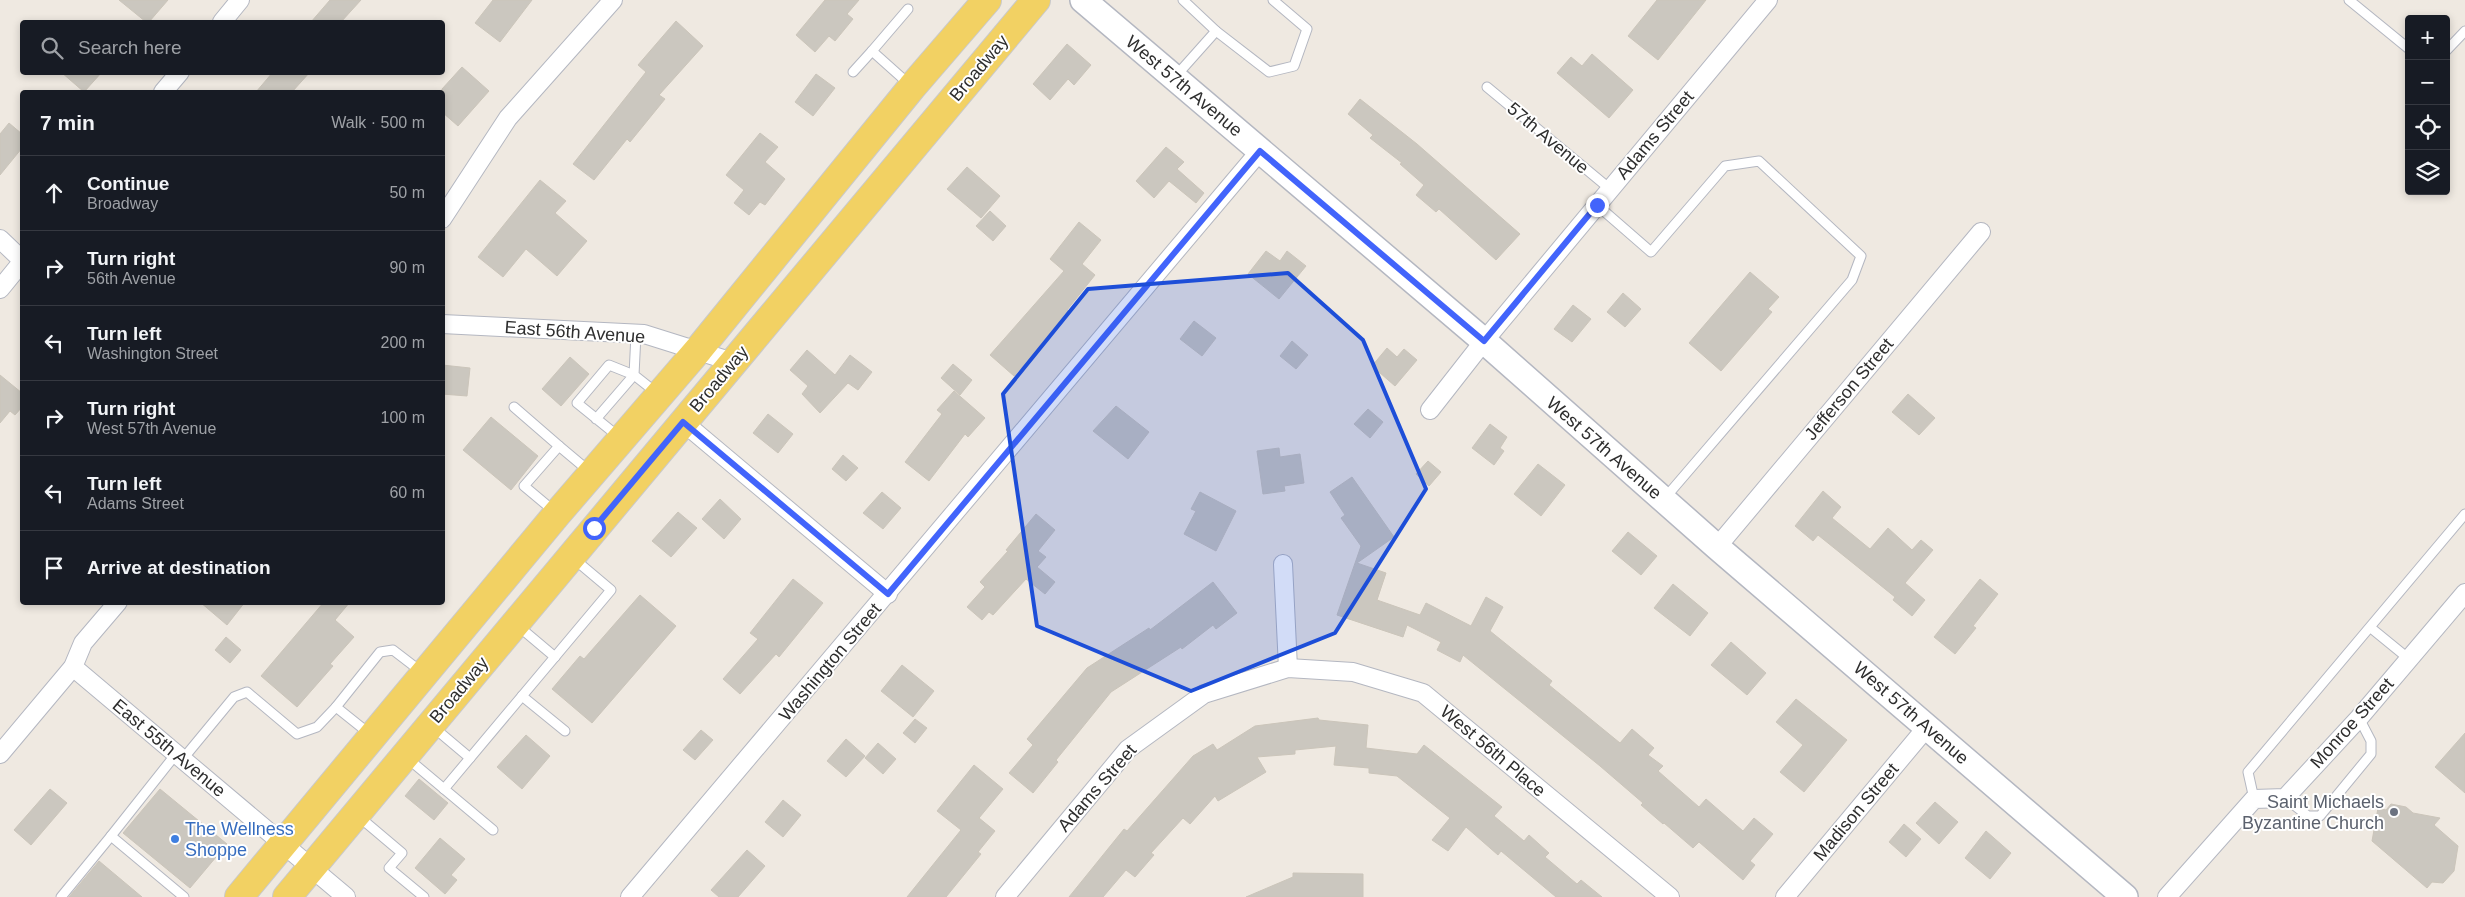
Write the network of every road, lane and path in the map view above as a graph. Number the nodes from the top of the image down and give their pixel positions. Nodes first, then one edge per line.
1 (240, 0) edge
2 (613, 0) edge
3 (987, 0) edge
4 (1036, 0) edge
5 (1083, 0) edge
6 (1182, 0) edge
7 (1273, 0) edge
8 (1768, 0) edge
9 (2349, 0) edge
10 (908, 9) dead end
11 (224, 20) edge
12 (1216, 31) junction
13 (2465, 31) edge
14 (2405, 46) edge
15 (2450, 47) edge
16 (872, 51) junction
17 (853, 72) dead end
18 (177, 75) edge
19 (1175, 78) junction
20 (912, 87) junction
21 (1487, 87) dead end
22 (165, 90) edge
23 (1260, 151) junction
24 (1610, 189) junction
25 (1597, 205) junction
26 (445, 214) edge
27 (1981, 232) dead end
28 (0, 239) edge
29 (20, 259) edge
30 (20, 264) edge
31 (0, 289) edge
32 (445, 324) edge
33 (636, 334) junction
34 (1484, 341) junction
35 (699, 349) junction
36 (733, 362) junction
37 (634, 375) junction
38 (660, 396) junction
39 (514, 407) dead end
40 (1430, 410) dead end
41 (596, 419) junction
42 (683, 422) junction
43 (622, 439) junction
44 (558, 446) junction
45 (592, 474) junction
46 (1664, 500) junction
47 (557, 514) junction
48 (2465, 514) edge
49 (1717, 547) junction
50 (571, 556) junction
51 (1283, 564) dead end
52 (2465, 593) edge
53 (888, 594) junction
54 (115, 605) edge
55 (514, 624) junction
56 (2371, 628) junction
57 (555, 657) junction
58 (2409, 660) junction
59 (73, 667) junction
60 (1288, 668) junction
61 (425, 675) junction
62 (522, 696) junction
63 (336, 707) junction
64 (2359, 718) junction
65 (430, 724) junction
66 (1927, 727) junction
67 (565, 731) dead end
68 (373, 736) junction
69 (0, 754) edge
70 (404, 756) junction
71 (179, 757) junction
72 (470, 758) junction
73 (444, 789) junction
74 (2285, 798) junction
75 (2254, 799) junction
76 (355, 814) junction
77 (493, 830) dead end
78 (111, 836) junction
79 (283, 844) junction
80 (311, 867) junction
81 (61, 897) edge
82 (184, 897) edge
83 (239, 897) edge
84 (287, 897) edge
85 (346, 897) edge
86 (424, 897) edge
87 (630, 897) edge
88 (1005, 897) edge
89 (1670, 897) edge
90 (1785, 897) edge
91 (2125, 897) edge
92 (2168, 897) edge

1 - 11 street
2 - 26 street
3 - 20 main road, Broadway
4 - 36 main road, Broadway
5 - 19 street, West 57th Avenue
6 - 12 lane
7 - 12 lane
8 - 24 street, Adams Street
9 - 14 lane
10 - 16 lane
12 - 19 lane
13 - 15 lane
16 - 17 lane
16 - 20 lane
18 - 22 street
19 - 23 street, West 57th Avenue
20 - 35 main road, Broadway
21 - 24 lane, 57th Avenue
23 - 34 street, West 57th Avenue
23 - 53 street, Washington Street
24 - 25 street, Adams Street
25 - 34 street, Adams Street
25 - 46 lane
27 - 49 street, Jefferson Street
28 - 29 street
30 - 31 street
32 - 33 street, East 56th Avenue
33 - 35 street, East 56th Avenue
33 - 37 lane
34 - 40 street, Adams Street
34 - 46 street, West 57th Avenue
35 - 36 street, East 56th Avenue
35 - 38 main road, Broadway
36 - 42 main road, Broadway
37 - 38 lane
37 - 41 lane
37 - 41 lane
38 - 43 main road, Broadway
39 - 44 lane
41 - 43 lane
42 - 50 main road, Broadway
42 - 53 street
43 - 45 main road, Broadway
44 - 45 lane
44 - 47 lane
45 - 47 main road, Broadway
46 - 49 street, West 57th Avenue
47 - 61 main road, Broadway
48 - 56 lane
49 - 66 street, West 57th Avenue
50 - 55 main road, Broadway
50 - 57 lane
51 - 60 street
52 - 58 street, Monroe Street
53 - 87 street, Washington Street
54 - 59 street
55 - 57 lane
55 - 65 main road, Broadway
56 - 58 lane
56 - 75 lane
57 - 62 lane
58 - 64 street, Monroe Street
59 - 69 street
59 - 71 street, East 55th Avenue
60 - 88 street, Adams Street
60 - 89 street, West 56th Place
61 - 63 lane
61 - 68 main road, Broadway
62 - 67 lane
62 - 72 lane
63 - 68 lane
63 - 71 lane
64 - 74 street, Monroe Street
64 - 74 lane
65 - 70 main road, Broadway
65 - 72 lane
66 - 90 street, Madison Street
66 - 91 street, West 57th Avenue
68 - 79 main road, Broadway
70 - 73 lane
70 - 76 main road, Broadway
71 - 78 lane
71 - 79 street, East 55th Avenue
72 - 73 lane
73 - 77 lane
74 - 75 street
75 - 92 street
76 - 80 main road, Broadway
76 - 86 lane
78 - 81 lane
78 - 82 lane
79 - 80 street, East 55th Avenue
79 - 83 main road, Broadway
80 - 84 main road, Broadway
80 - 85 street, East 55th Avenue

